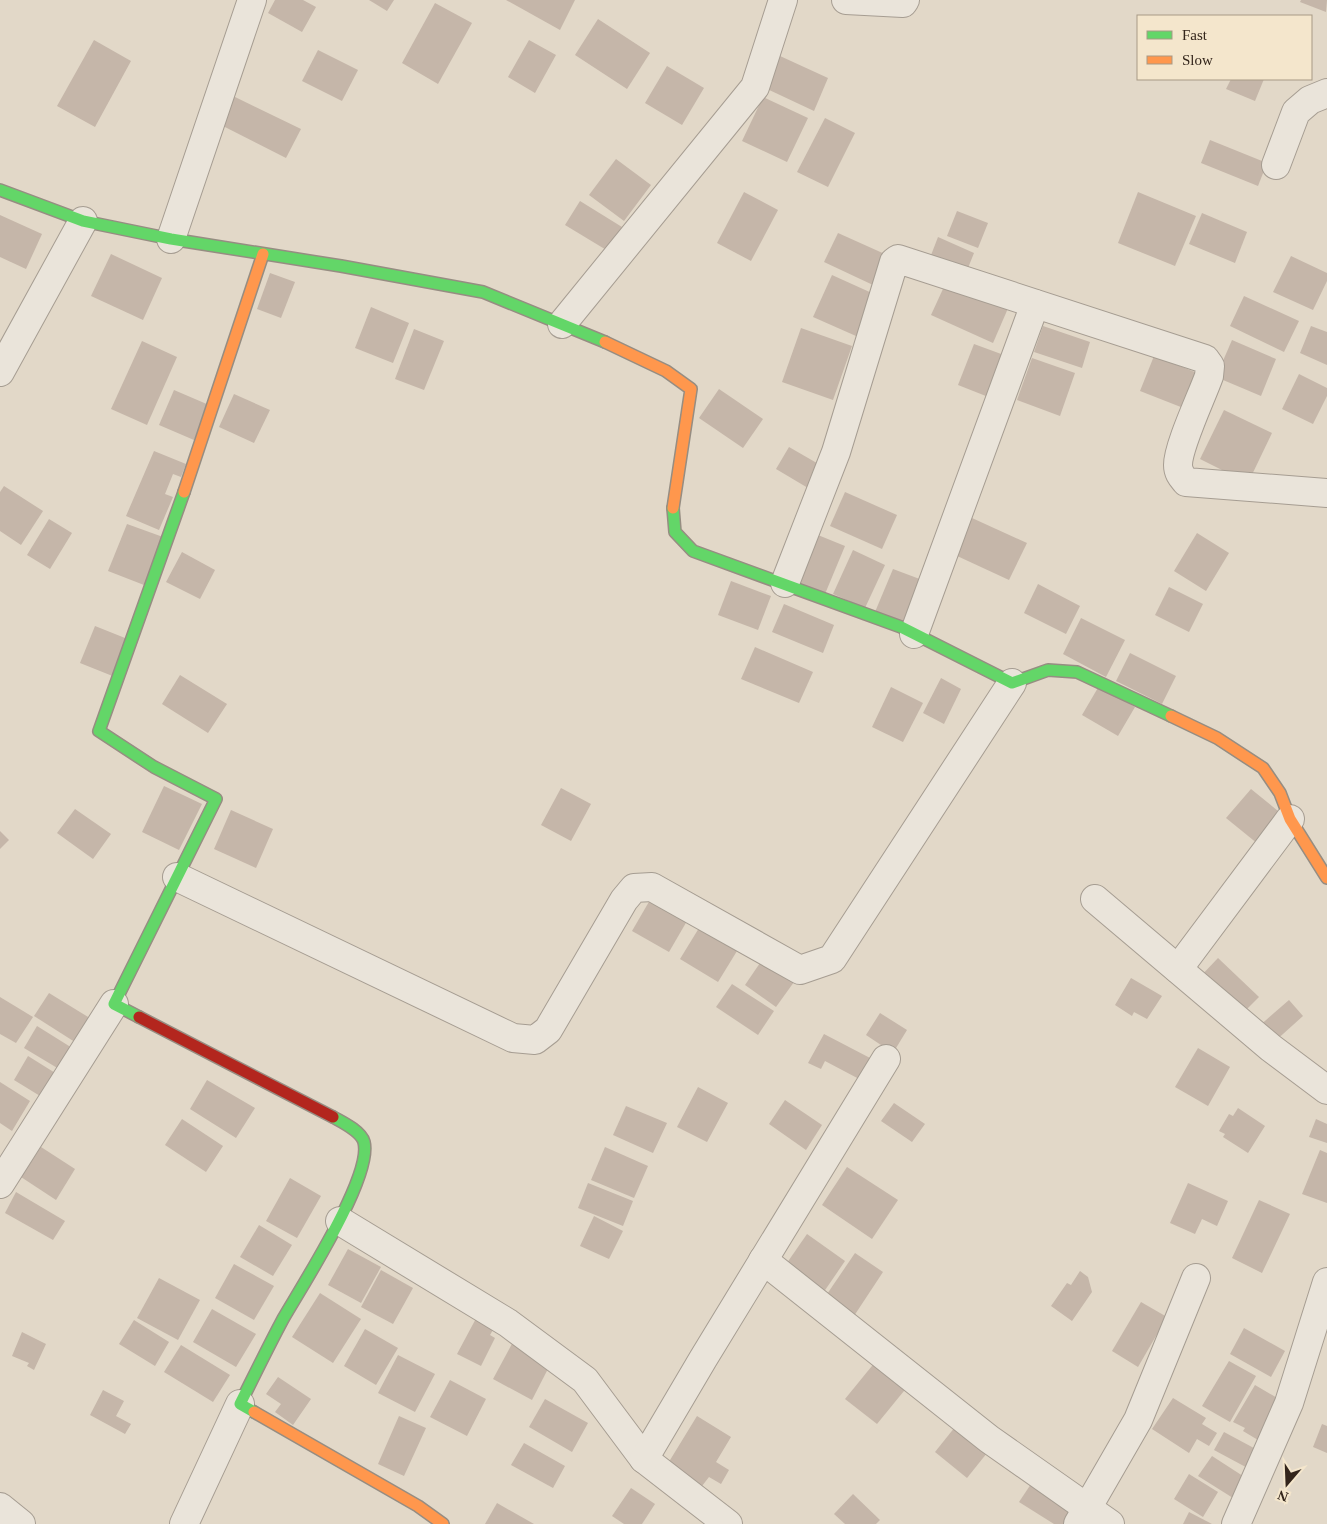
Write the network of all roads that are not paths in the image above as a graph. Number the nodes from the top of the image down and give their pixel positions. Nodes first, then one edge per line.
1 (252, 0) edge
2 (783, 0) edge
3 (846, 0) edge
4 (905, 0) edge
5 (1327, 93) edge
6 (1276, 165) dead end
7 (0, 190) edge
8 (83, 220) junction
9 (171, 238) junction
10 (263, 254) junction
11 (1035, 304) junction
12 (562, 324) junction
13 (3, 357) edge
14 (1327, 493) edge
15 (785, 584) junction
16 (914, 634) junction
17 (1012, 683) junction
18 (1290, 819) junction
19 (177, 878) junction
20 (1327, 878) edge
21 (1095, 899) dead end
22 (1178, 969) junction
23 (114, 1004) junction
24 (886, 1060) dead end
25 (1327, 1090) edge
26 (0, 1184) edge
27 (340, 1220) junction
28 (763, 1260) junction
29 (1196, 1278) dead end
30 (1327, 1282) edge
31 (240, 1404) junction
32 (644, 1460) junction
33 (0, 1507) edge
34 (1083, 1516) edge
35 (21, 1524) edge
36 (184, 1524) edge
37 (443, 1524) edge
38 (728, 1524) edge
39 (1110, 1524) edge
40 (1236, 1524) edge

1 - 9 street
2 - 12 street
3 - 4 street
5 - 6 street
7 - 8 street
8 - 9 street
8 - 13 street
9 - 10 street
10 - 12 street
10 - 19 street
11 - 14 street
11 - 15 street
11 - 16 street
12 - 15 street
15 - 16 street
16 - 17 street
17 - 18 street
17 - 19 street
18 - 20 street
18 - 22 street
19 - 23 street
21 - 22 street
22 - 25 street
23 - 26 street
23 - 27 street
24 - 28 street
27 - 31 street
27 - 32 street
28 - 32 street
28 - 34 street
29 - 34 street
30 - 40 street
31 - 36 street
31 - 37 street
32 - 38 street
33 - 35 street
34 - 39 street

